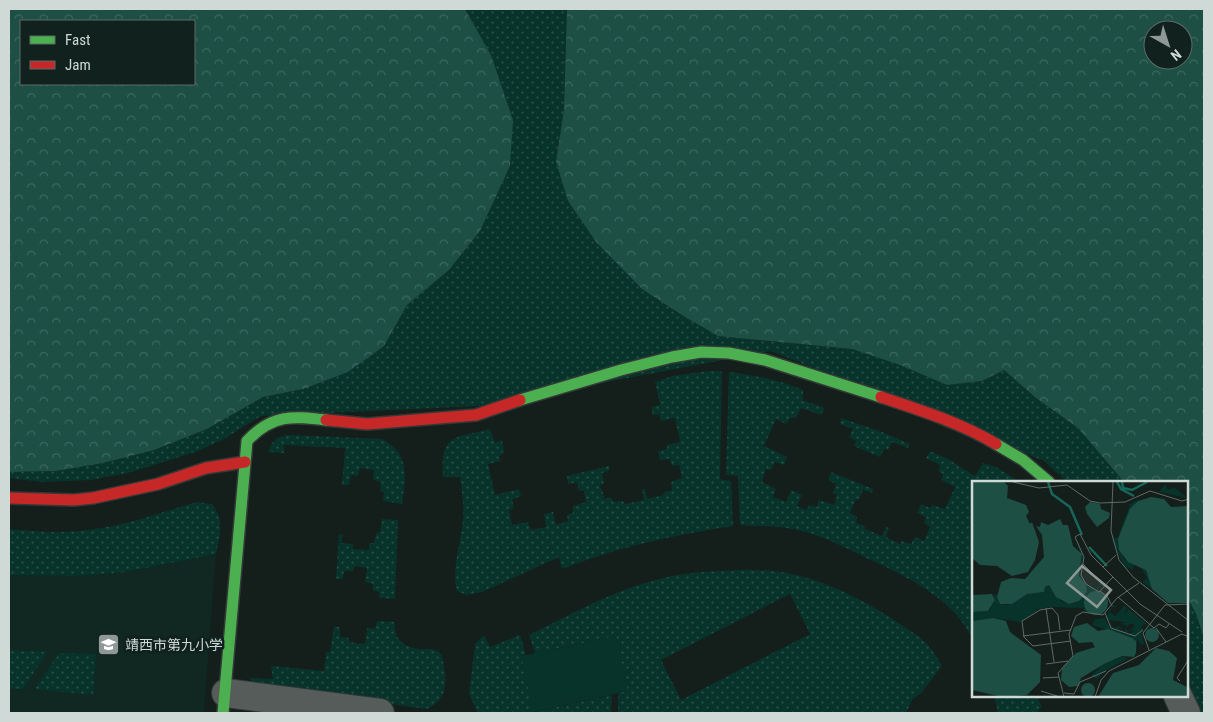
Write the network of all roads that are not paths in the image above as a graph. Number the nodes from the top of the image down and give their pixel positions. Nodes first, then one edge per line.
1 (245, 462) junction
2 (1048, 481) edge
3 (9, 498) edge
4 (1178, 697) edge
5 (225, 703) edge
6 (380, 713) edge
7 (1186, 713) edge

1 - 2 street
1 - 3 street
1 - 5 street
4 - 7 street
5 - 6 street

